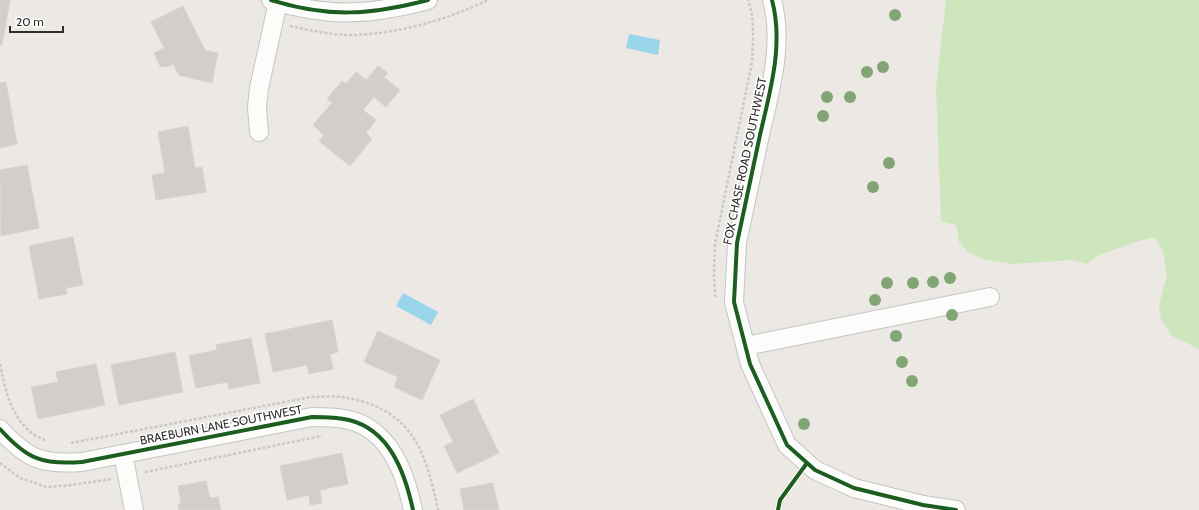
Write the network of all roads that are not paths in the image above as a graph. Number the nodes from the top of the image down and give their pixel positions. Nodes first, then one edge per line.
1 (428, 0) edge
2 (772, 0) edge
3 (275, 1) edge
4 (259, 132) dead end
5 (990, 296) dead end
6 (746, 346) junction
7 (0, 429) edge
8 (123, 454) junction
9 (134, 510) edge
10 (413, 510) edge
11 (956, 510) edge

1 - 3 street
2 - 6 street, FOX CHASE ROAD SOUTHWEST
3 - 4 street
5 - 6 street
6 - 11 street, FOX CHASE ROAD SOUTHWEST
7 - 8 street, BRAEBURN LANE SOUTHWEST
8 - 9 street
8 - 10 street, BRAEBURN LANE SOUTHWEST

